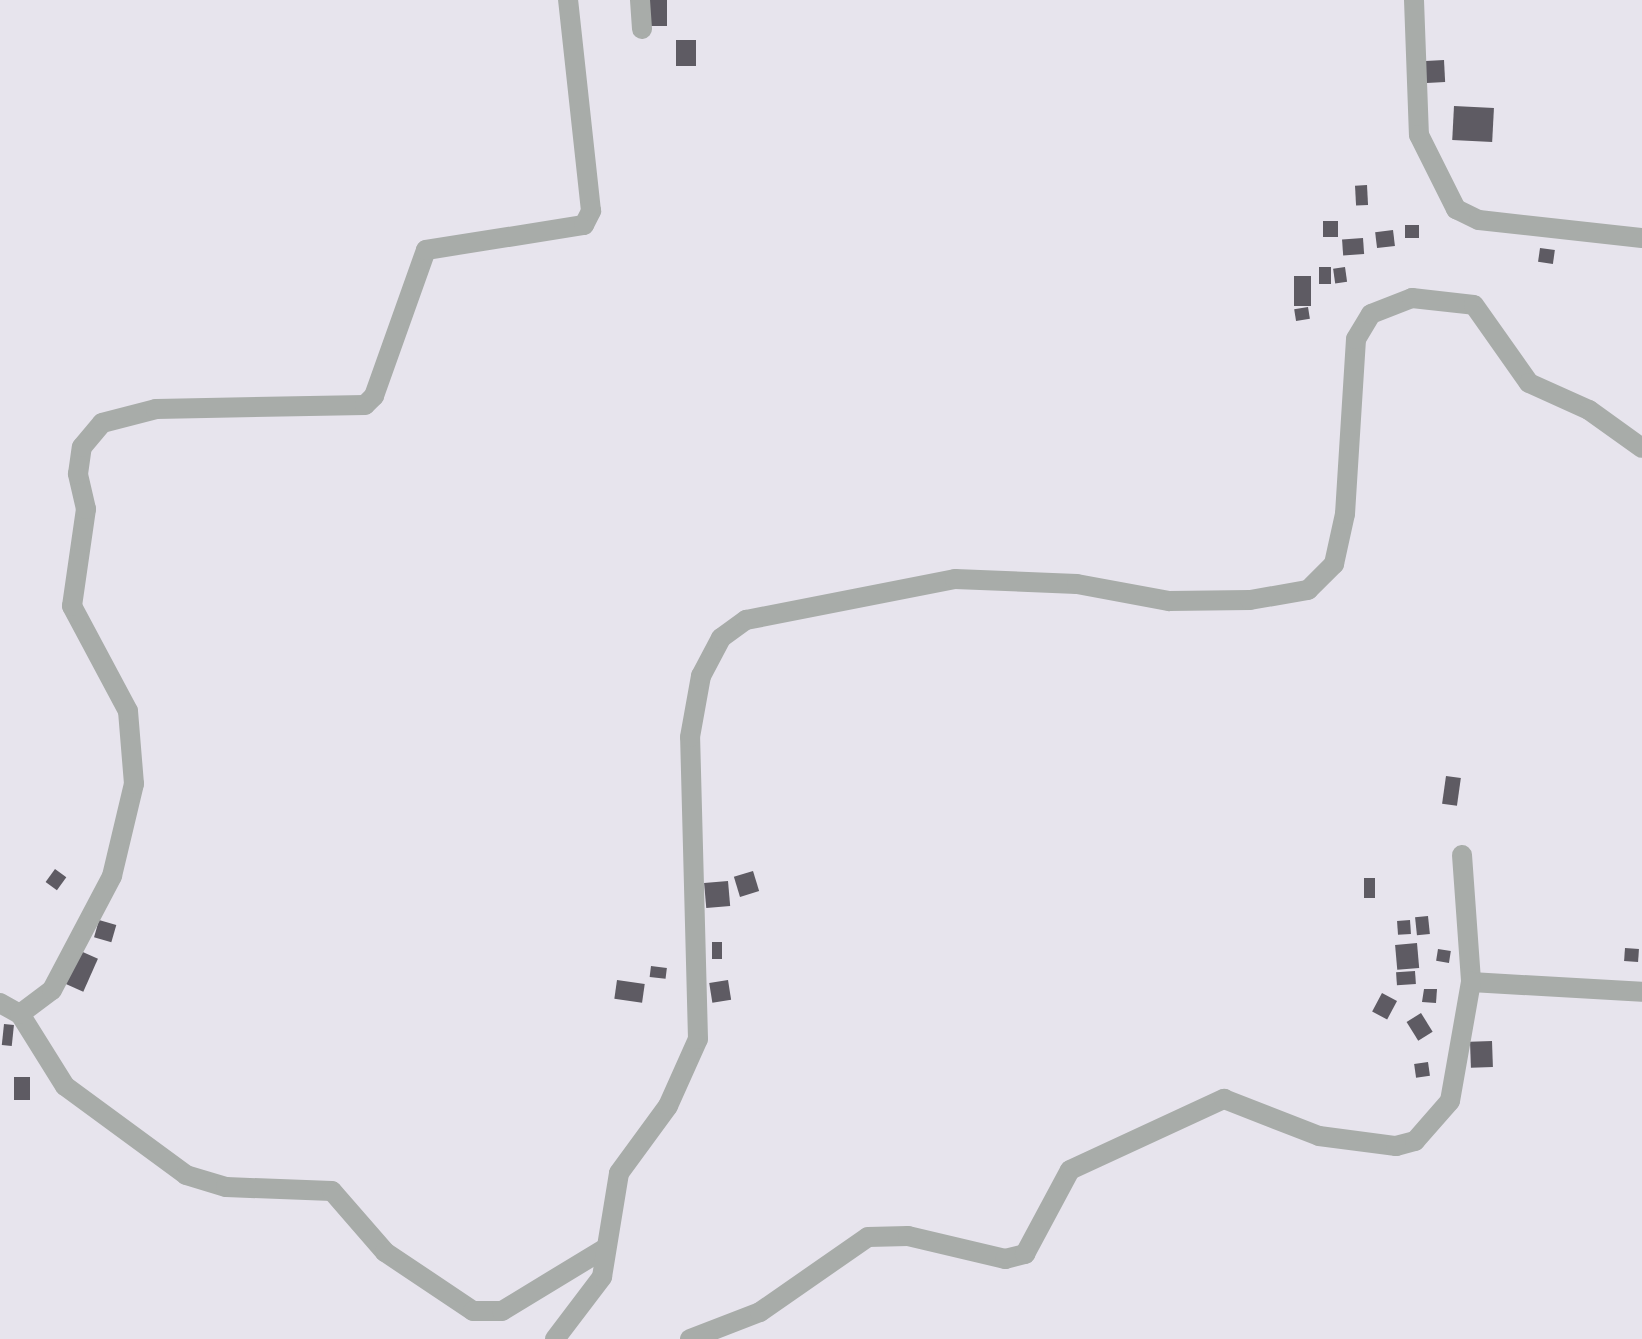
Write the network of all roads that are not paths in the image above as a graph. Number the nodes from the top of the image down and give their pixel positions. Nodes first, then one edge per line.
1 (568, 0) edge
2 (640, 0) edge
3 (1414, 0) edge
4 (642, 29) dead end
5 (1642, 238) edge
6 (1642, 448) edge
7 (1462, 855) dead end
8 (1471, 982) junction
9 (1642, 992) edge
10 (0, 1003) edge
11 (20, 1014) junction
12 (604, 1249) junction
13 (555, 1339) edge
14 (690, 1339) edge

1 - 11 street
2 - 4 street
3 - 5 street
6 - 12 street
7 - 8 street
8 - 9 street
8 - 14 street
10 - 11 street
11 - 12 street
12 - 13 street

